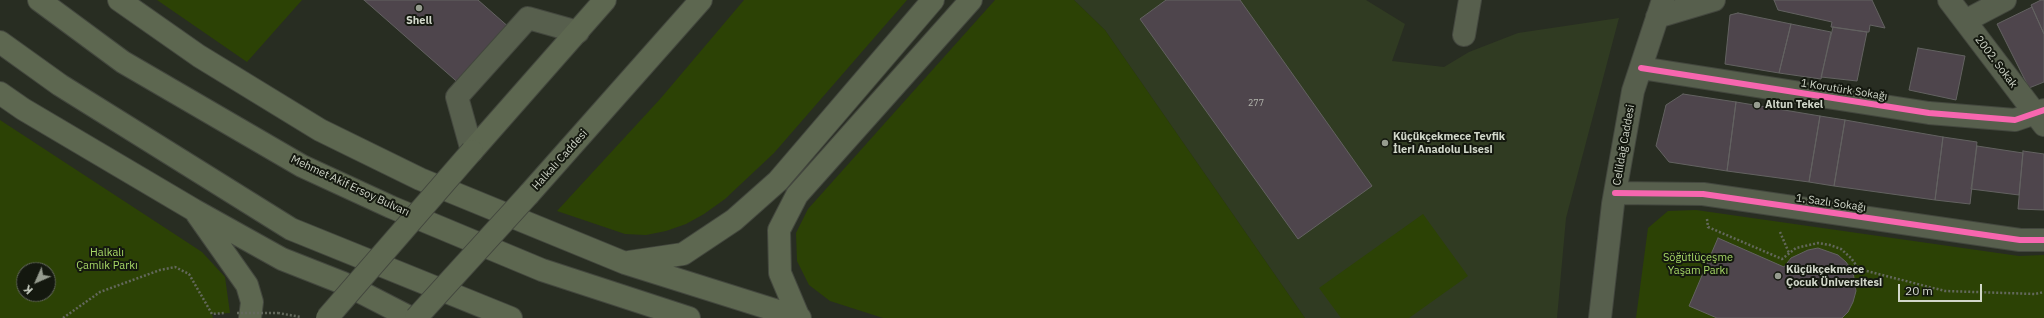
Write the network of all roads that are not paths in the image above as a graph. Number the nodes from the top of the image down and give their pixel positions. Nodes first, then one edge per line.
1 (39, 0) edge
2 (119, 0) edge
3 (605, 0) edge
4 (701, 0) edge
5 (933, 0) edge
6 (971, 0) edge
7 (1470, 0) edge
8 (1714, 0) edge
9 (1949, 0) edge
10 (2005, 0) edge
11 (1660, 9) edge
12 (1965, 21) junction
13 (578, 32) junction
14 (1464, 35) dead end
15 (0, 42) edge
16 (1641, 68) junction
17 (0, 93) edge
18 (2041, 116) edge
19 (472, 151) junction
20 (1615, 193) junction
21 (194, 210) junction
22 (2044, 240) edge
23 (625, 263) junction
24 (244, 315) edge
25 (327, 318) edge
26 (411, 318) edge
27 (416, 318) edge
28 (511, 318) edge
29 (689, 318) edge
30 (799, 318) edge
31 (1600, 318) edge

1 - 29 main road, Mehmet Akif Ersoy Bulvarı
2 - 23 main road
3 - 13 main road
4 - 27 main road, Halkalı Caddesi, bridge
5 - 23 main road
6 - 30 main road
7 - 14 street
8 - 11 street
9 - 12 street, 2002. Sokak
10 - 12 street
11 - 16 street, Celildağ Caddesi
12 - 18 street, 2002. Sokak
13 - 19 main road
13 - 19 street
15 - 28 main road
16 - 18 street, 1 Korutürk Sokağı
16 - 20 street, Celildağ Caddesi
17 - 21 main road
19 - 25 main road, bridge
20 - 22 street, 1. Sazlı Sokağı
20 - 31 street, Celildağ Caddesi
21 - 24 main road
21 - 26 main road
23 - 30 main road

